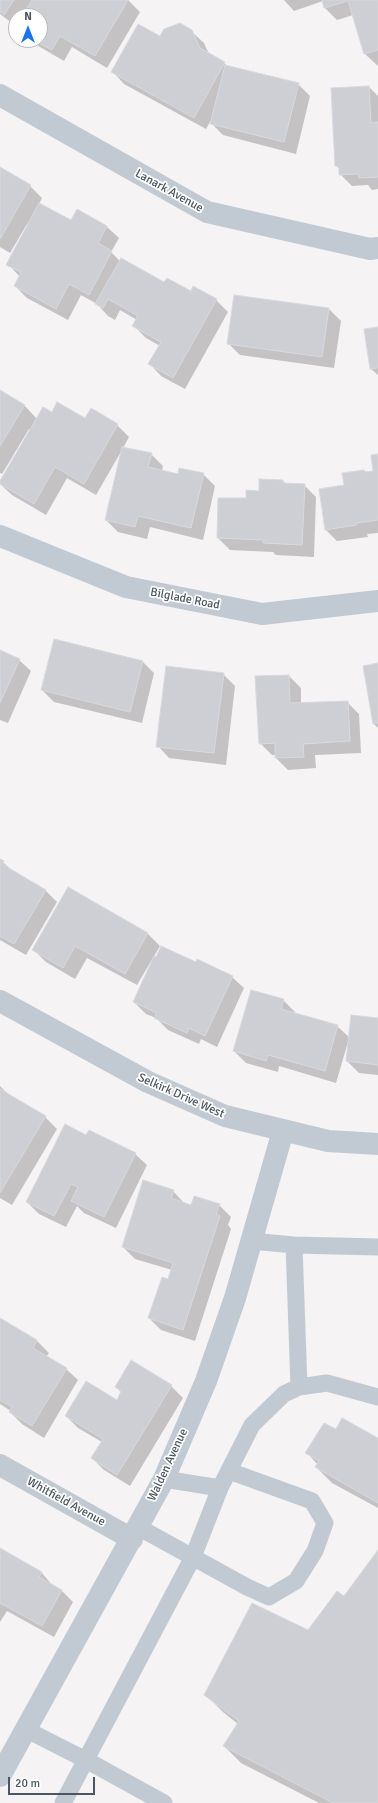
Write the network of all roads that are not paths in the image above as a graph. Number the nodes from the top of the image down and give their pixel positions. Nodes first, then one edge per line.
1 (0, 95) edge
2 (378, 248) edge
3 (0, 536) edge
4 (378, 601) edge
5 (0, 1000) edge
6 (283, 1131) junction
7 (378, 1144) edge
8 (251, 1241) junction
9 (294, 1245) junction
10 (378, 1247) edge
11 (299, 1386) junction
12 (378, 1398) edge
13 (0, 1465) edge
14 (229, 1471) junction
15 (164, 1479) junction
16 (220, 1488) junction
17 (135, 1533) junction
18 (193, 1557) junction
19 (27, 1730) junction
20 (86, 1760) junction
21 (0, 1776) edge
22 (63, 1803) edge
23 (164, 1803) edge

1 - 2 street, Lanark Avenue
3 - 4 street, Bilglade Road
5 - 6 street, Selkirk Drive West
6 - 7 street, Selkirk Drive West
6 - 8 street, Walden Avenue
8 - 9 lane
8 - 15 street, Walden Avenue
9 - 10 lane
9 - 11 lane
11 - 12 lane
11 - 14 lane
13 - 17 street, Whitfield Avenue
14 - 16 lane
14 - 18 lane
15 - 16 lane
15 - 17 street, Walden Avenue
16 - 18 lane
17 - 18 lane
17 - 19 street, Walden Avenue
18 - 20 lane
19 - 20 lane
19 - 21 street, Walden Avenue
20 - 22 lane
20 - 23 lane

